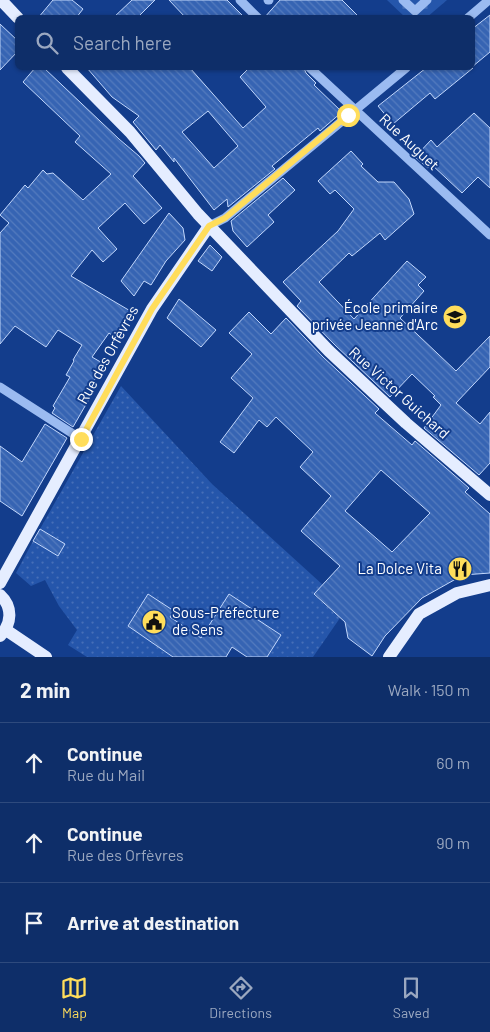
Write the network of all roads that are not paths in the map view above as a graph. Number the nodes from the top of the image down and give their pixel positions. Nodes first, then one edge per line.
1 (1, 0) edge
2 (240, 0) edge
3 (403, 0) edge
4 (427, 0) edge
5 (489, 0) edge
6 (15, 15) edge
7 (255, 15) edge
8 (472, 15) edge
9 (69, 70) edge
10 (312, 70) edge
11 (404, 70) edge
12 (354, 110) junction
13 (209, 226) junction
14 (490, 235) edge
15 (0, 387) edge
16 (81, 439) junction
17 (490, 495) edge
18 (0, 583) edge
19 (490, 585) edge
20 (0, 595) edge
21 (3, 633) edge
22 (46, 657) edge
23 (389, 657) edge

1 - 6 main road
2 - 7 street
3 - 4 street
5 - 8 street
9 - 13 main road, Rue Victor Guichard
10 - 12 street, Rue Auguet
11 - 12 street
12 - 13 street
12 - 14 street, Rue Auguet
13 - 16 main road, Rue des Orfèvres
13 - 17 main road, Rue Victor Guichard
15 - 16 street
16 - 18 main road, Rue des Orfèvres
19 - 23 main road
20 - 21 main road
21 - 22 main road

